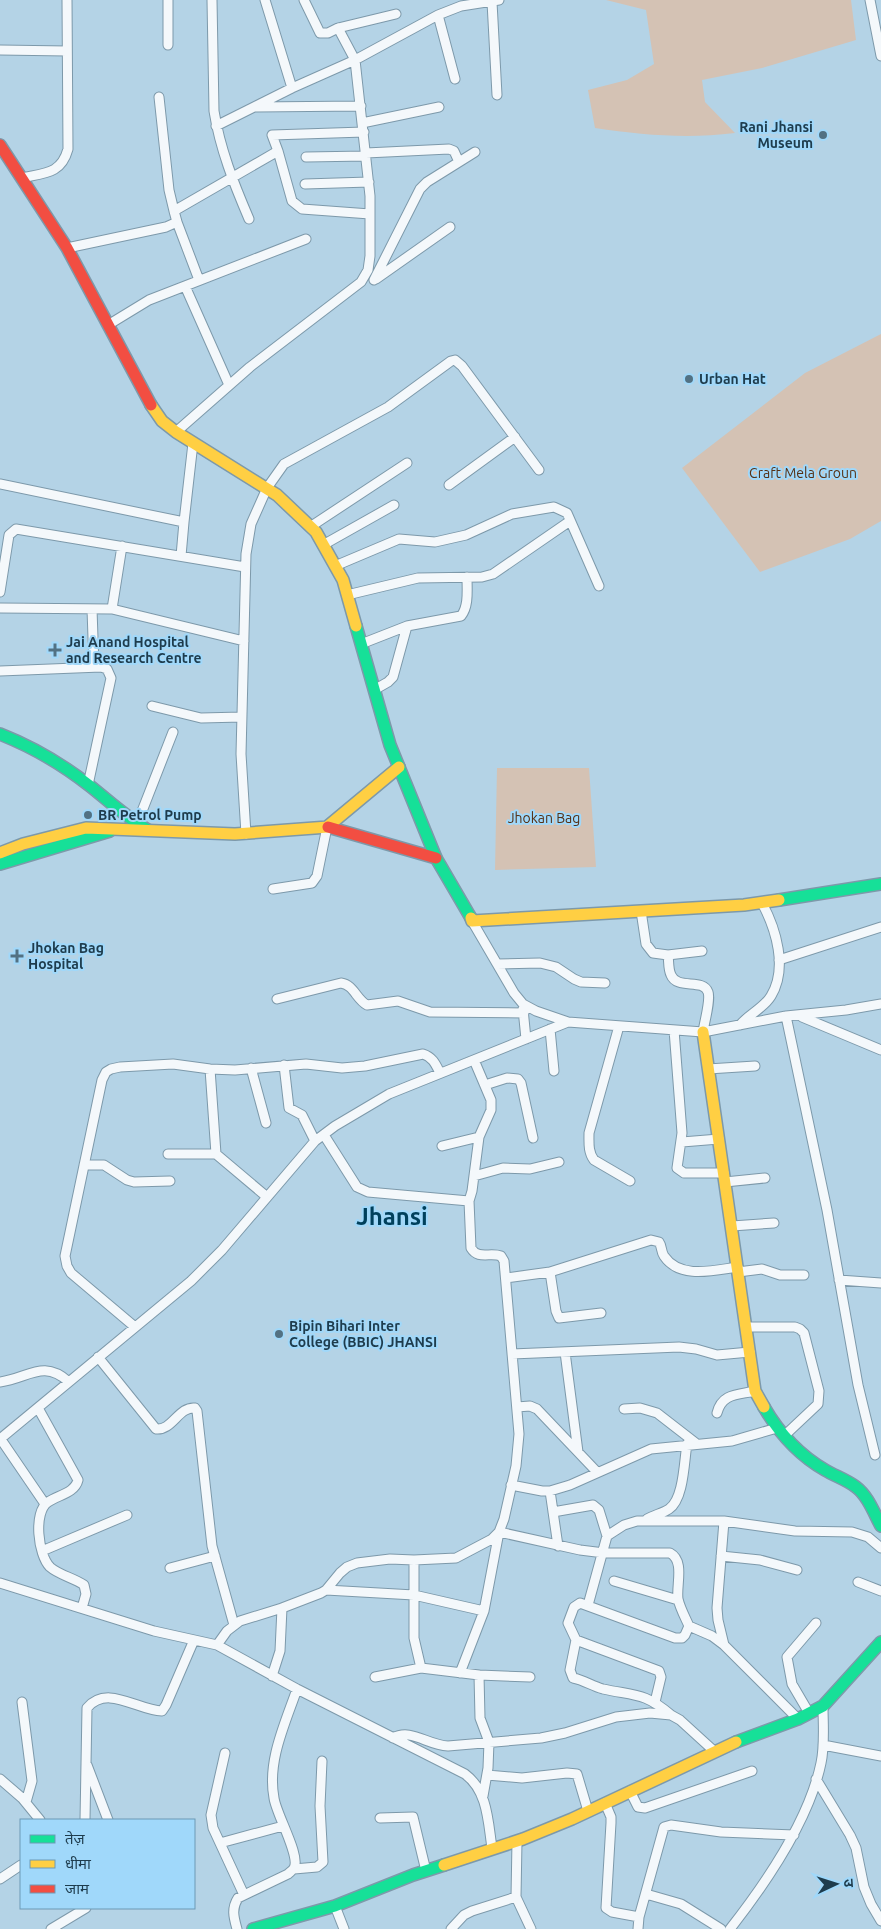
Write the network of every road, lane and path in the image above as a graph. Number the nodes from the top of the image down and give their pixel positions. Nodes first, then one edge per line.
1 (67, 0) edge
2 (168, 0) edge
3 (212, 0) edge
4 (265, 0) edge
5 (304, 0) edge
6 (870, 0) edge
7 (496, 1) edge
8 (396, 14) dead end
9 (438, 15) junction
10 (338, 28) junction
11 (168, 45) dead end
12 (0, 50) edge
13 (68, 51) junction
14 (881, 56) edge
15 (356, 60) junction
16 (455, 79) dead end
17 (292, 88) junction
18 (497, 95) dead end
19 (158, 97) dead end
20 (361, 106) junction
21 (253, 107) junction
22 (439, 107) dead end
23 (216, 126) junction
24 (363, 127) junction
25 (0, 145) edge
26 (278, 151) junction
27 (476, 152) dead end
28 (366, 155) junction
29 (306, 157) dead end
30 (459, 162) junction
31 (232, 177) junction
32 (21, 178) junction
33 (369, 182) junction
34 (305, 184) dead end
35 (174, 211) junction
36 (370, 214) junction
37 (249, 219) dead end
38 (177, 222) junction
39 (450, 227) dead end
40 (306, 239) dead end
41 (67, 248) junction
42 (199, 280) junction
43 (374, 280) junction
44 (361, 282) junction
45 (185, 286) junction
46 (108, 325) junction
47 (229, 385) junction
48 (176, 432) junction
49 (515, 438) junction
50 (193, 443) junction
51 (407, 463) dead end
52 (540, 470) dead end
53 (0, 484) edge
54 (449, 485) dead end
55 (267, 488) junction
56 (394, 505) dead end
57 (570, 521) junction
58 (184, 522) junction
59 (310, 526) junction
60 (323, 545) junction
61 (122, 546) junction
62 (181, 556) junction
63 (245, 566) junction
64 (335, 566) junction
65 (467, 577) junction
66 (599, 586) dead end
67 (0, 592) edge
68 (347, 595) junction
69 (0, 608) edge
70 (92, 609) junction
71 (112, 609) junction
72 (407, 626) junction
73 (244, 641) junction
74 (361, 644) junction
75 (94, 667) junction
76 (0, 671) edge
77 (374, 690) junction
78 (152, 706) dead end
79 (242, 717) junction
80 (173, 732) dead end
81 (0, 734) edge
82 (399, 768) junction
83 (88, 785) junction
84 (137, 824) junction
85 (327, 828) junction
86 (115, 829) junction
87 (148, 830) junction
88 (246, 834) junction
89 (0, 853) edge
90 (436, 858) junction
91 (0, 864) edge
92 (881, 884) edge
93 (273, 889) dead end
94 (762, 902) junction
95 (641, 911) junction
96 (472, 921) junction
97 (881, 927) edge
98 (702, 952) dead end
99 (668, 955) junction
100 (779, 960) junction
101 (497, 964) junction
102 (605, 983) dead end
103 (276, 999) dead end
104 (881, 1004) edge
105 (523, 1008) junction
106 (786, 1016) junction
107 (800, 1016) junction
108 (568, 1022) junction
109 (740, 1025) junction
110 (619, 1026) junction
111 (550, 1029) junction
112 (674, 1030) junction
113 (703, 1032) junction
114 (526, 1039) junction
115 (881, 1050) edge
116 (474, 1060) junction
117 (284, 1065) junction
118 (755, 1066) dead end
119 (251, 1068) junction
120 (210, 1069) junction
121 (708, 1069) junction
122 (554, 1071) dead end
123 (440, 1073) junction
124 (485, 1085) junction
125 (266, 1123) dead end
126 (324, 1135) junction
127 (479, 1137) junction
128 (533, 1138) dead end
129 (719, 1139) junction
130 (315, 1141) junction
131 (682, 1142) junction
132 (442, 1146) dead end
133 (168, 1154) dead end
134 (216, 1154) junction
135 (559, 1162) dead end
136 (84, 1165) junction
137 (474, 1176) junction
138 (725, 1178) junction
139 (765, 1178) dead end
140 (170, 1181) dead end
141 (630, 1181) dead end
142 (267, 1196) junction
143 (469, 1201) junction
144 (774, 1223) dead end
145 (732, 1226) junction
146 (738, 1269) junction
147 (550, 1272) junction
148 (804, 1275) dead end
149 (506, 1278) junction
150 (839, 1280) junction
151 (881, 1283) edge
152 (601, 1313) dead end
153 (135, 1327) junction
154 (746, 1327) junction
155 (565, 1352) junction
156 (750, 1352) junction
157 (512, 1354) junction
158 (98, 1357) junction
159 (0, 1382) edge
160 (70, 1382) junction
161 (755, 1391) junction
162 (517, 1407) junction
163 (38, 1408) junction
164 (624, 1409) dead end
165 (717, 1413) dead end
166 (780, 1432) junction
167 (0, 1439) edge
168 (687, 1444) junction
169 (697, 1444) junction
170 (578, 1452) junction
171 (875, 1455) dead end
172 (597, 1472) junction
173 (511, 1485) junction
174 (550, 1490) junction
175 (45, 1504) junction
176 (553, 1512) junction
177 (128, 1515) dead end
178 (645, 1520) junction
179 (724, 1521) junction
180 (881, 1526) edge
181 (500, 1532) junction
182 (607, 1536) junction
183 (558, 1546) junction
184 (881, 1548) edge
185 (42, 1550) junction
186 (604, 1553) junction
187 (214, 1556) junction
188 (721, 1556) junction
189 (414, 1560) junction
190 (170, 1568) dead end
191 (797, 1570) dead end
192 (614, 1581) dead end
193 (858, 1582) dead end
194 (0, 1583) edge
195 (326, 1590) junction
196 (881, 1591) edge
197 (414, 1595) junction
198 (678, 1600) junction
199 (588, 1605) junction
200 (82, 1608) junction
201 (282, 1608) junction
202 (484, 1611) junction
203 (816, 1623) dead end
204 (234, 1625) junction
205 (689, 1626) junction
206 (194, 1640) junction
207 (576, 1640) junction
208 (881, 1642) edge
209 (724, 1644) junction
210 (217, 1645) junction
211 (421, 1668) junction
212 (460, 1673) junction
213 (272, 1676) junction
214 (479, 1676) junction
215 (374, 1677) dead end
216 (530, 1677) dead end
217 (297, 1689) junction
218 (22, 1702) dead end
219 (655, 1702) junction
220 (823, 1706) junction
221 (809, 1713) junction
222 (671, 1716) junction
223 (798, 1719) junction
224 (393, 1738) junction
225 (489, 1742) junction
226 (822, 1745) junction
227 (714, 1751) junction
228 (225, 1753) dead end
229 (881, 1756) edge
230 (85, 1760) junction
231 (322, 1761) dead end
232 (752, 1771) dead end
233 (487, 1775) junction
234 (0, 1779) edge
235 (816, 1780) junction
236 (630, 1791) junction
237 (483, 1796) junction
238 (26, 1802) junction
239 (605, 1803) junction
240 (588, 1811) junction
241 (380, 1818) dead end
242 (39, 1819) edge
243 (85, 1819) edge
244 (108, 1819) edge
245 (283, 1826) junction
246 (794, 1835) junction
247 (517, 1841) junction
248 (220, 1843) junction
249 (492, 1848) junction
250 (20, 1867) edge
251 (294, 1869) junction
252 (426, 1871) junction
253 (0, 1880) edge
254 (646, 1894) junction
255 (244, 1895) junction
256 (516, 1897) junction
257 (335, 1906) junction
258 (84, 1909) edge
259 (639, 1917) junction
260 (881, 1921) edge
261 (735, 1928) edge
262 (51, 1929) edge
263 (237, 1929) edge
264 (253, 1929) edge
265 (344, 1929) edge
266 (451, 1929) edge
267 (531, 1929) edge
268 (638, 1929) edge
269 (721, 1929) edge

1 - 13 street
2 - 11 street
3 - 23 street
4 - 17 street
5 - 10 street
6 - 14 street
7 - 9 street
7 - 18 street
8 - 10 street
9 - 15 street
9 - 16 street
10 - 15 street
12 - 13 street
13 - 32 street
15 - 17 street
15 - 20 street
17 - 21 street
19 - 35 street
20 - 21 street
20 - 24 street
21 - 23 street
22 - 24 street
23 - 31 street
24 - 26 street
24 - 28 street
25 - 32 street
26 - 31 street
26 - 36 street
27 - 30 street
28 - 29 street
28 - 30 street
28 - 33 street
30 - 43 street
31 - 35 street
31 - 37 street
32 - 41 street
33 - 34 street
33 - 36 street
35 - 38 street
36 - 44 street
38 - 41 street
38 - 42 street
39 - 43 street
40 - 42 street
41 - 46 street
42 - 45 street
43 - 44 street
44 - 47 street
45 - 46 street
45 - 47 street
46 - 48 street
47 - 48 street
48 - 50 street
49 - 52 street
49 - 54 street
49 - 55 street
50 - 55 street
50 - 58 street
51 - 59 street
53 - 58 street
55 - 59 street
55 - 63 street
56 - 60 street
57 - 64 street
57 - 65 street
57 - 66 street
58 - 62 street
59 - 60 street
60 - 64 street
61 - 62 street
61 - 67 street
61 - 71 street
62 - 63 street
63 - 73 street
64 - 68 street
65 - 68 street
65 - 72 street
68 - 74 street
69 - 70 street
70 - 71 street
70 - 75 street
71 - 73 street
72 - 74 street
72 - 77 street
73 - 79 street
74 - 77 street
75 - 76 street
75 - 83 street
77 - 82 street
78 - 79 street
79 - 88 street
80 - 84 street
81 - 83 street
82 - 85 street
82 - 90 street
83 - 84 street
84 - 87 street
85 - 88 street
85 - 90 street
85 - 93 street
86 - 87 street
86 - 89 street
86 - 91 street
87 - 88 street
90 - 96 street
92 - 94 street
94 - 95 street
94 - 100 street
95 - 96 street
95 - 99 street
96 - 101 street
97 - 100 street
98 - 99 street
99 - 113 street
100 - 109 street
101 - 102 street
101 - 105 street
103 - 105 street
104 - 107 street
105 - 108 street
105 - 114 street
106 - 107 street
106 - 109 street
106 - 150 street
107 - 115 street
108 - 110 street
108 - 111 street
109 - 113 street
110 - 112 street
110 - 141 street
111 - 114 street
111 - 122 street
112 - 113 street
112 - 131 street
113 - 121 street
114 - 116 street
116 - 123 street
116 - 124 street
117 - 119 street
117 - 123 street
117 - 130 street
118 - 121 street
119 - 120 street
119 - 125 street
120 - 134 street
120 - 136 street
121 - 129 street
123 - 126 street
124 - 127 street
124 - 128 street
126 - 130 street
126 - 143 street
127 - 132 street
127 - 137 street
129 - 131 street
129 - 138 street
130 - 142 street
131 - 138 street
133 - 134 street
134 - 142 street
135 - 137 street
136 - 140 street
136 - 153 street
137 - 143 street
138 - 139 street
138 - 145 street
142 - 153 street
143 - 149 street
144 - 145 street
145 - 146 street
146 - 147 street
146 - 148 street
146 - 154 street
147 - 149 street
147 - 152 street
149 - 157 street
150 - 151 street
150 - 171 street
153 - 158 street
154 - 156 street
154 - 166 street
155 - 156 street
155 - 157 street
155 - 170 street
156 - 161 street
157 - 162 street
158 - 160 street
158 - 187 street
159 - 160 street
160 - 163 street
161 - 165 street
161 - 166 street
162 - 170 street
162 - 173 street
163 - 167 street
163 - 175 street
164 - 169 street
166 - 169 street
166 - 180 street
167 - 175 street
168 - 169 street
168 - 172 street
168 - 178 street
170 - 172 street
172 - 174 street
173 - 174 street
173 - 181 street
174 - 176 street
175 - 185 street
176 - 182 street
176 - 183 street
177 - 185 street
178 - 179 street
178 - 182 street
179 - 184 street
179 - 188 street
181 - 183 street
181 - 189 street
181 - 202 street
182 - 186 street
183 - 186 street
185 - 200 street
186 - 198 street
186 - 199 street
187 - 190 street
187 - 204 street
188 - 191 street
188 - 209 street
189 - 195 street
189 - 197 street
192 - 198 street
193 - 196 street
194 - 200 street
195 - 197 street
195 - 201 street
197 - 202 street
197 - 211 street
198 - 205 street
199 - 205 street
199 - 207 street
200 - 206 street
201 - 204 street
201 - 213 street
202 - 212 street
203 - 221 street
204 - 210 street
205 - 209 street
206 - 210 street
206 - 230 street
207 - 219 street
207 - 219 street
208 - 220 street
209 - 223 street
210 - 213 street
211 - 212 street
211 - 215 street
212 - 214 street
213 - 217 street
214 - 216 street
214 - 225 street
217 - 224 street
217 - 245 street
218 - 238 street
219 - 222 street
220 - 221 street
220 - 226 street
221 - 223 street
222 - 225 street
222 - 227 street
223 - 227 street
224 - 225 street
224 - 237 street
225 - 233 street
226 - 229 street
226 - 235 street
227 - 236 street
228 - 248 street
230 - 243 street
230 - 244 street
231 - 251 street
232 - 236 street
233 - 237 street
233 - 240 street
234 - 238 street
235 - 246 street
235 - 260 street
236 - 239 street
237 - 249 street
238 - 242 street
239 - 240 street
239 - 259 street
240 - 247 street
241 - 252 street
245 - 248 street
245 - 251 street
246 - 254 street
246 - 261 street
247 - 249 street
247 - 256 street
248 - 255 street
249 - 252 street
250 - 253 street
251 - 255 street
252 - 257 street
254 - 259 street
254 - 269 street
255 - 263 street
256 - 266 street
256 - 267 street
257 - 264 street
257 - 265 street
258 - 262 street
259 - 268 street

